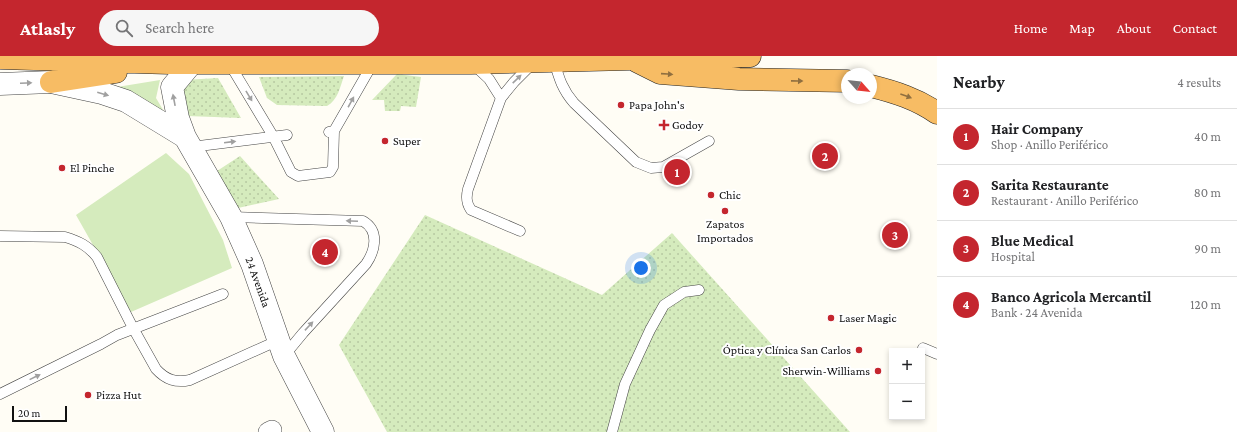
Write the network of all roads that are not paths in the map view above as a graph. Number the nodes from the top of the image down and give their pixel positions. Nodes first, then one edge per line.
1 (750, 56) edge
2 (0, 58) edge
3 (631, 59) junction
4 (545, 61) junction
5 (168, 63) junction
6 (192, 63) junction
7 (229, 63) junction
8 (373, 63) junction
9 (471, 63) junction
10 (841, 81) edge
11 (51, 82) junction
12 (0, 84) edge
13 (877, 88) edge
14 (501, 98) junction
15 (937, 113) edge
16 (287, 135) dead end
17 (273, 136) junction
18 (709, 141) dead end
19 (188, 142) junction
20 (232, 217) junction
21 (520, 232) dead end
22 (0, 236) edge
23 (699, 290) dead end
24 (223, 294) dead end
25 (133, 328) junction
26 (281, 348) junction
27 (925, 349) edge
28 (937, 354) edge
29 (0, 394) edge
30 (323, 432) edge
31 (612, 432) edge

1 - 3 highway
2 - 5 highway
3 - 4 highway
3 -> 10 highway
4 - 9 highway
14 -> 4 lane
4 - 18 lane
5 - 6 highway
5 - 11 highway
6 - 7 highway
19 -> 6 street, 24 Avenida
7 - 8 highway
7 -> 17 lane
8 - 9 highway
17 -> 8 lane
9 - 14 lane
12 -> 11 street, 24 Avenida
11 -> 19 street, 24 Avenida
13 -> 15 highway
14 - 21 lane
16 - 17 lane
19 -> 17 lane
19 - 20 street, 24 Avenida
20 - 26 street, 24 Avenida
26 -> 20 lane
22 - 25 lane
23 - 31 lane
24 - 25 lane
25 - 26 lane
29 -> 25 lane
26 - 30 street, 24 Avenida
27 - 28 lane

